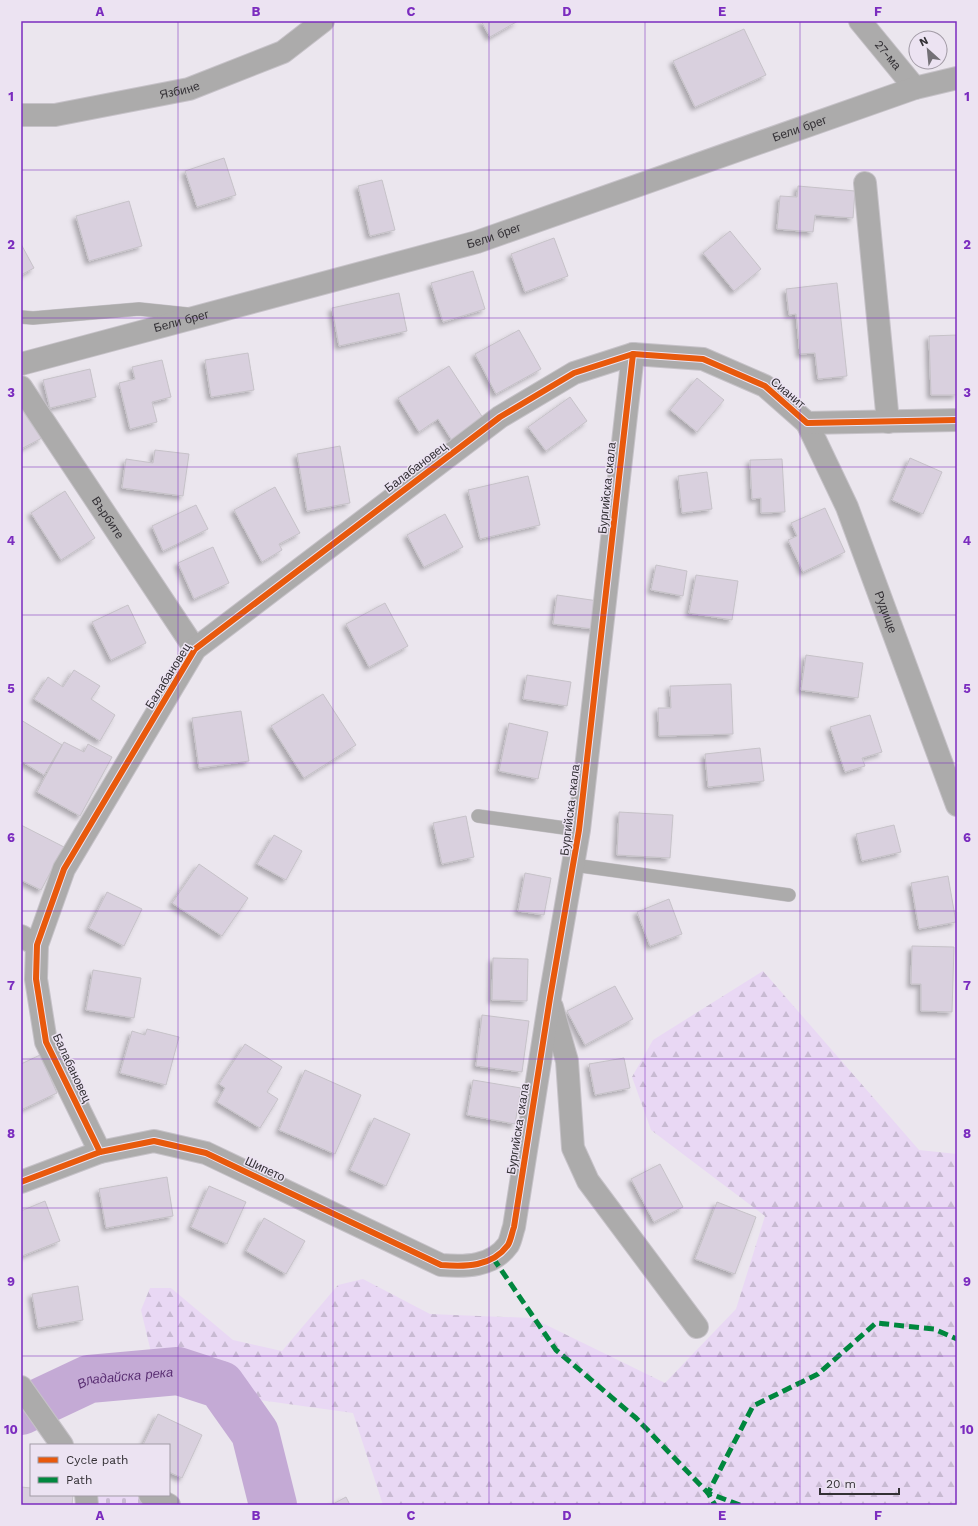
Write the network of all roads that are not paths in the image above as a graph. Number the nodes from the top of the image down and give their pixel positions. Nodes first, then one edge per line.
1 (323, 21) edge
2 (860, 21) edge
3 (957, 78) edge
4 (915, 88) junction
5 (21, 114) edge
6 (866, 183) dead end
7 (21, 316) edge
8 (203, 316) junction
9 (633, 354) junction
10 (21, 364) edge
11 (21, 387) edge
12 (957, 420) edge
13 (888, 422) junction
14 (807, 423) junction
15 (195, 649) junction
16 (957, 805) edge
17 (478, 816) dead end
18 (579, 830) junction
19 (574, 865) junction
20 (789, 895) dead end
21 (29, 940) edge
22 (550, 998) junction
23 (100, 1152) junction
24 (21, 1182) edge
25 (493, 1258) joint
26 (697, 1327) dead end
27 (21, 1387) edge
28 (61, 1444) edge
29 (152, 1496) edge
30 (169, 1505) edge

1 - 5 street, Язбине
2 - 4 street, 27-ма
3 - 4 street, Бели брег
4 - 8 street, Бели брег
6 - 13 street
7 - 8 lane
8 - 10 street, Бели брег
9 - 14 street, Сианит
9 - 15 street, Балабановец
9 - 18 street, Бургийска скала
11 - 15 street, Върбите
12 - 13 street, Сианит
13 - 14 street, Сианит
14 - 16 street, Рудище
15 - 21 street, Балабановец
17 - 18 lane
18 - 19 street, Бургийска скала
19 - 20 lane
19 - 22 street, Бургийска скала
21 - 23 street, Балабановец
22 - 25 street, Бургийска скала
22 - 26 street, Бургийска скала
23 - 24 street, Шипето
23 - 25 street, Шипето
27 - 28 street
29 - 30 street

